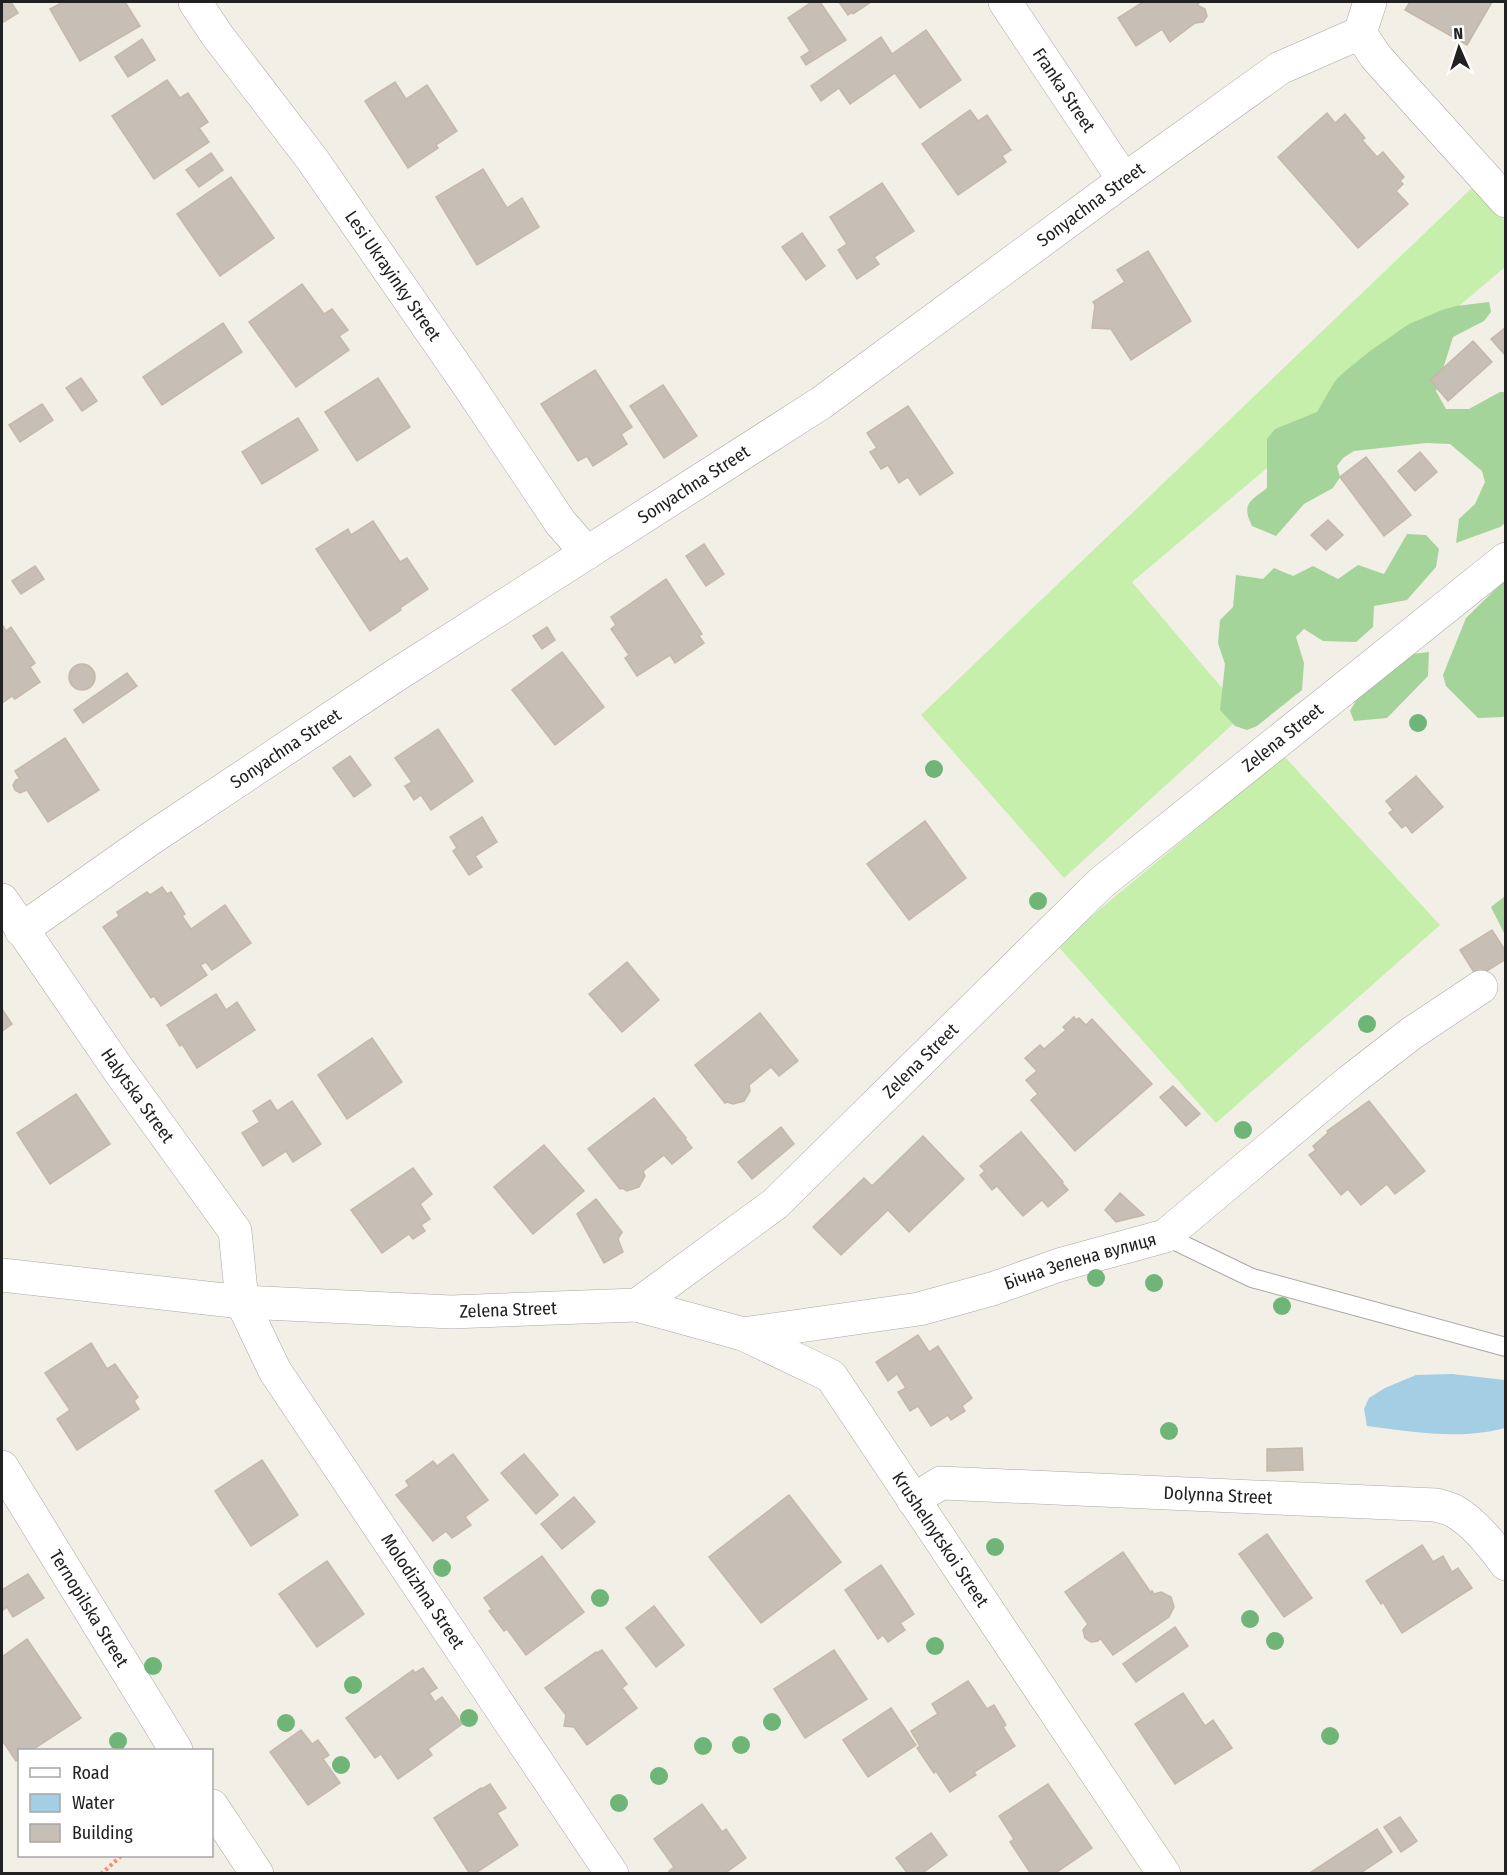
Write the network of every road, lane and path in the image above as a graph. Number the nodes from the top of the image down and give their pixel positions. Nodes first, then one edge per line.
1 (195, 2) edge
2 (1005, 2) edge
3 (1370, 2) edge
4 (1360, 33) junction
5 (1124, 180) junction
6 (1506, 201) edge
7 (587, 553) junction
8 (1506, 558) edge
9 (2, 900) edge
10 (21, 930) junction
11 (1481, 987) dead end
12 (1165, 1236) junction
13 (2, 1275) edge
14 (242, 1302) junction
15 (637, 1305) junction
16 (743, 1334) junction
17 (1506, 1347) edge
18 (2, 1467) edge
19 (913, 1500) junction
20 (1506, 1564) edge
21 (175, 1749) edge
22 (213, 1808) edge
23 (120, 1857) edge
24 (101, 1874) edge
25 (256, 1874) edge
26 (612, 1874) edge
27 (1164, 1874) edge

1 - 7 street, Lesi Ukrayinky Street
2 - 5 street, Franka Street
3 - 4 street
4 - 5 street, Sonyachna Street
4 - 6 street
5 - 7 street, Sonyachna Street
7 - 10 street, Sonyachna Street
8 - 15 street, Zelena Street
9 - 10 street, Halytska Street
10 - 14 street, Halytska Street
11 - 12 street, Бічна Зелена вулиця
12 - 16 street, Бічна Зелена вулиця
12 - 17 lane
13 - 14 street, Zelena Street
14 - 15 street, Zelena Street
14 - 26 street, Molodizhna Street
15 - 16 street, Krushelnytskoi Street
16 - 19 street, Krushelnytskoi Street
18 - 21 street, Ternopilska Street
19 - 20 street, Dolynna Street
19 - 27 street, Krushelnytskoi Street
22 - 25 street
23 - 24 path

